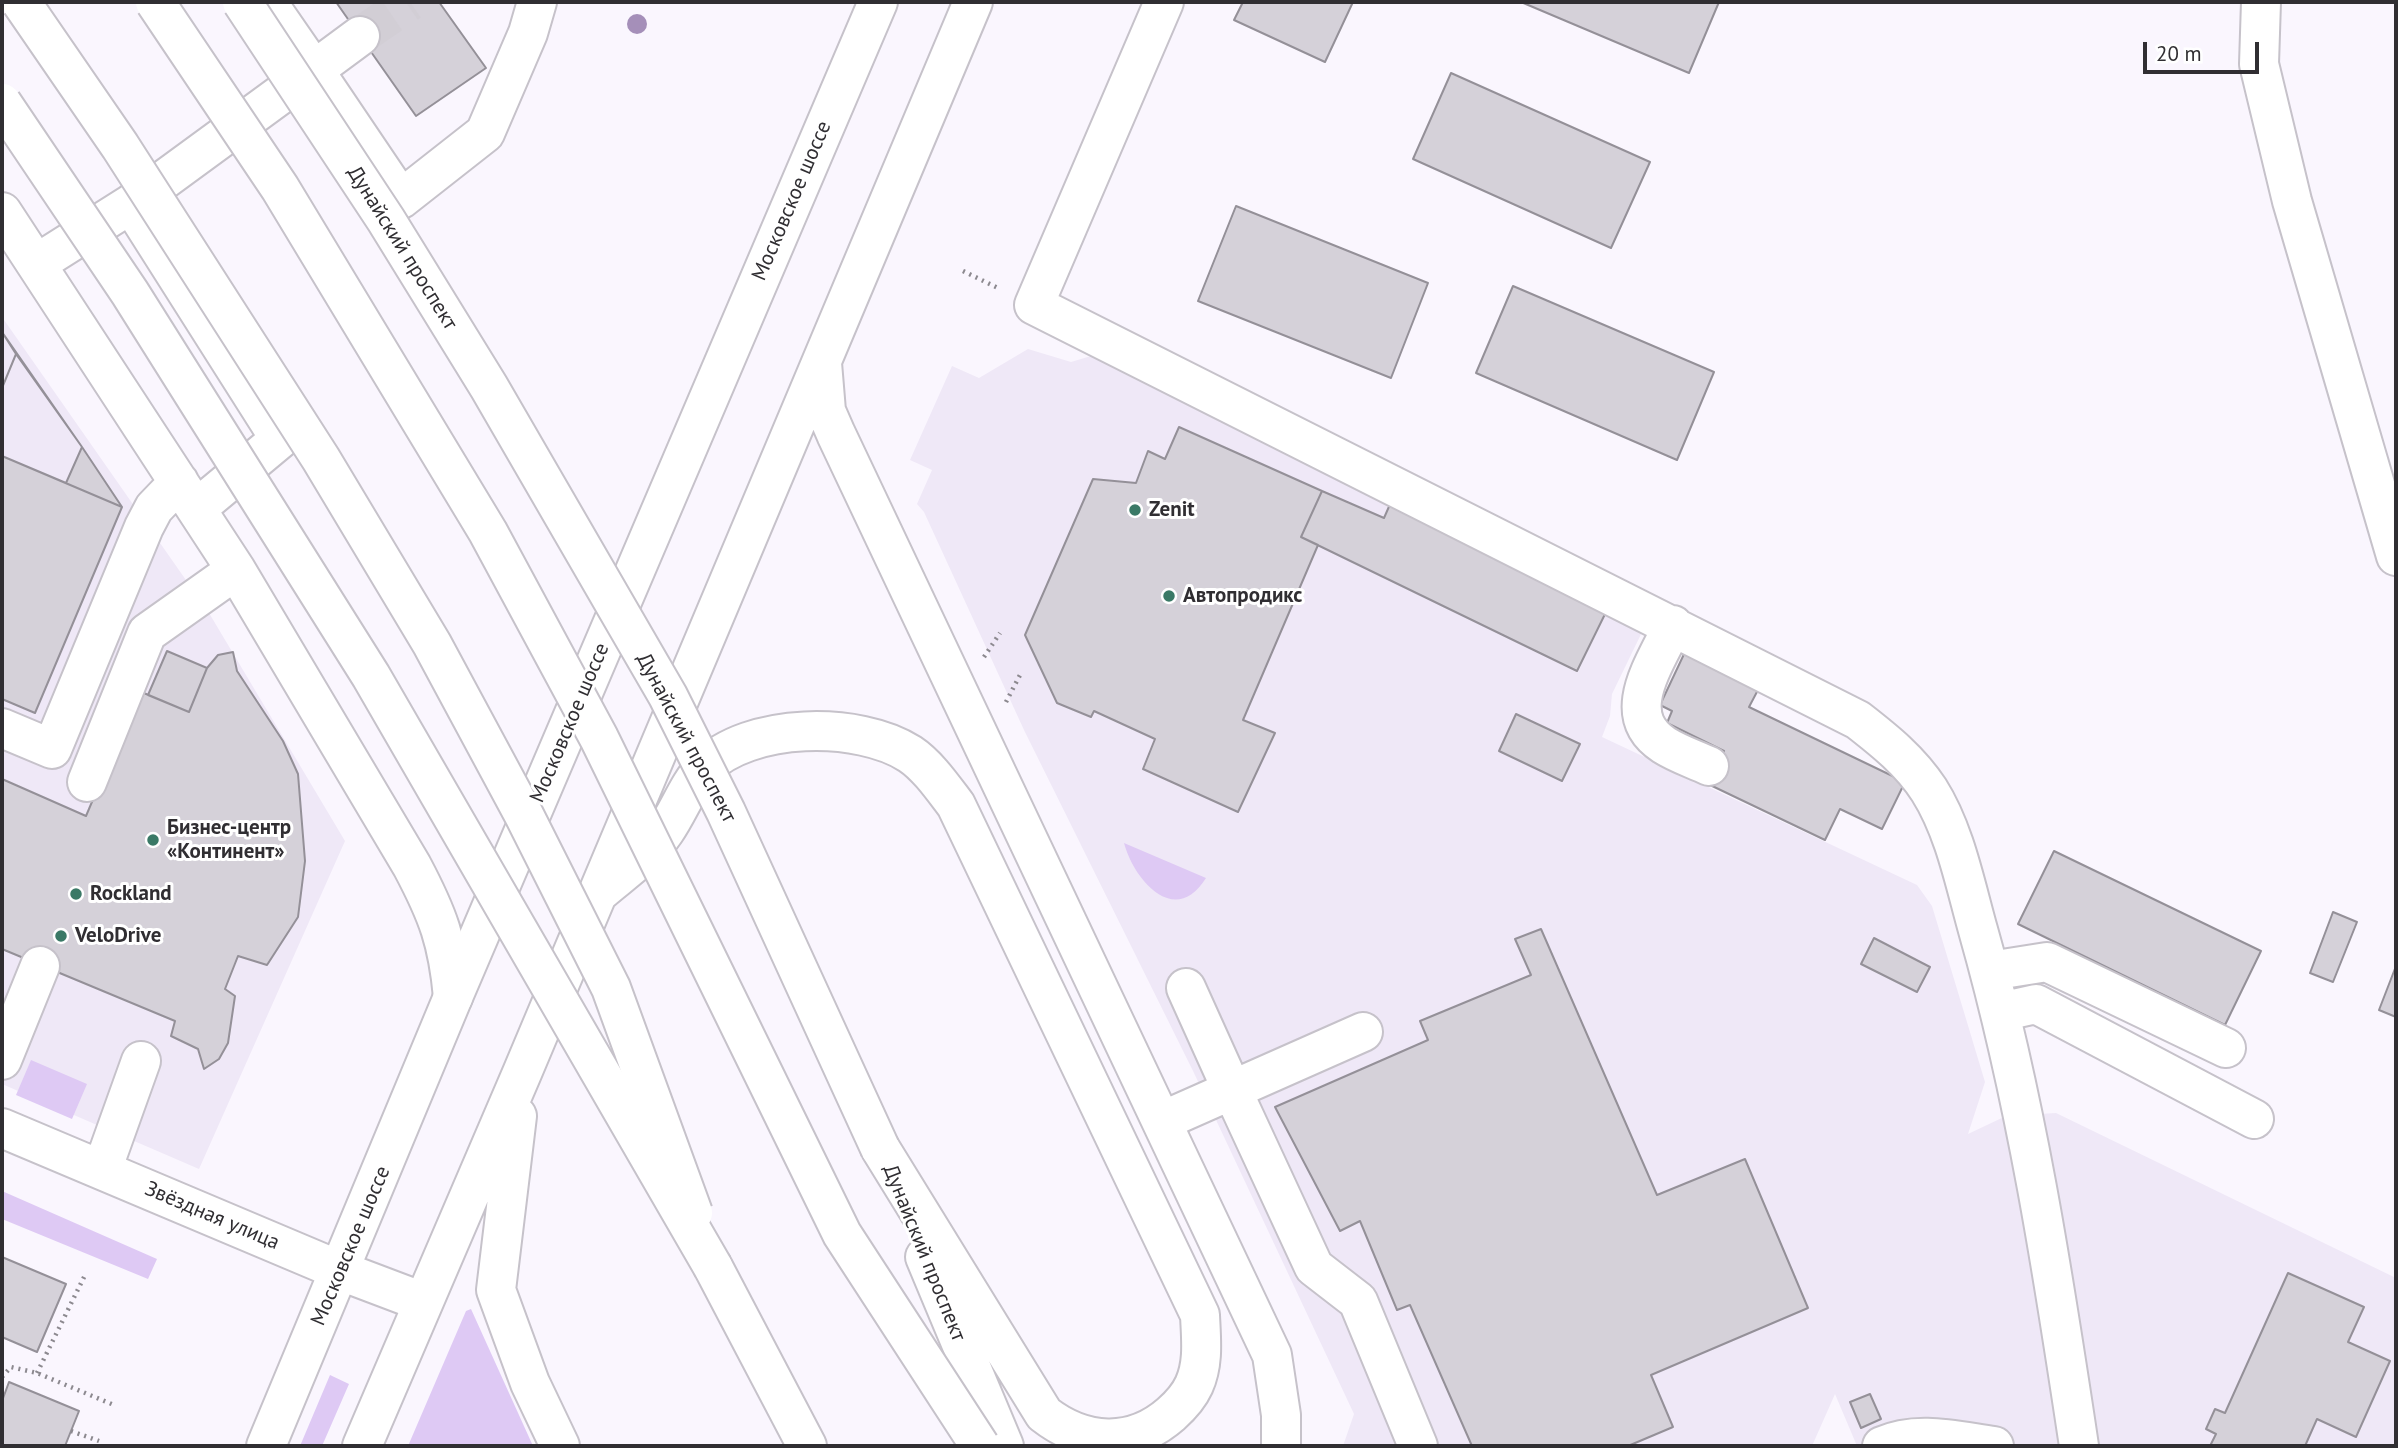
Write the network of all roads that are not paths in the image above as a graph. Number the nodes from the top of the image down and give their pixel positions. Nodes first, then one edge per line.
1 (21, 2) edge
2 (155, 2) edge
3 (242, 2) edge
4 (267, 2) edge
5 (537, 2) edge
6 (878, 2) edge
7 (973, 2) edge
8 (1164, 2) edge
9 (2260, 2) edge
10 (360, 36) tunnel mouth
11 (314, 69) junction
12 (2, 103) edge
13 (131, 204) junction
14 (2, 212) edge
15 (36, 264) junction
16 (822, 357) junction
17 (187, 496) junction
18 (2396, 555) edge
19 (236, 570) junction
20 (1672, 625) junction
21 (2, 728) edge
22 (1709, 766) dead end
23 (87, 782) dead end
24 (595, 896) junction
25 (40, 966) dead end
26 (1990, 971) junction
27 (1186, 988) dead end
28 (453, 997) junction
29 (2000, 1012) junction
30 (1363, 1032) dead end
31 (2226, 1048) dead end
32 (2, 1060) edge
33 (141, 1061) dead end
34 (522, 1073) junction
35 (1232, 1090) junction
36 (2254, 1119) dead end
37 (1161, 1121) junction
38 (2, 1128) edge
39 (880, 1148) junction
40 (102, 1170) junction
41 (713, 1267) junction
42 (341, 1271) junction
43 (423, 1301) junction
44 (266, 1446) edge
45 (362, 1446) edge
46 (561, 1446) edge
47 (807, 1446) edge
48 (980, 1446) edge
49 (1004, 1446) edge
50 (1281, 1446) edge
51 (1418, 1446) edge
52 (1882, 1446) edge
53 (1994, 1446) edge
54 (2079, 1446) edge

1 - 41 main road, bridge
2 - 48 main road, bridge
3 - 39 main road, Дунайский проспект, bridge
4 - 11 main road
5 - 11 main road
6 - 28 main road, Московское шоссе
7 - 16 main road
8 - 20 main road
9 - 18 main road
10 - 11 main road
11 - 13 main road
12 - 41 main road, bridge
13 - 15 main road
13 - 17 main road
14 - 15 main road
15 - 17 main road
16 - 24 main road
16 - 37 main road
17 - 19 main road
17 - 21 main road
19 - 23 main road
19 - 28 main road
20 - 22 main road
20 - 26 main road
24 - 34 main road
24 - 39 main road
25 - 32 main road
26 - 29 main road
26 - 31 main road
27 - 35 main road
28 - 42 main road, Московское шоссе
29 - 36 main road
29 - 54 main road
30 - 35 main road
33 - 40 main road
34 - 43 main road
34 - 46 main road
35 - 37 main road
35 - 51 main road
37 - 50 main road
38 - 40 main road, Звёздная улица
39 - 49 main road, Дунайский проспект
40 - 42 main road, Звёздная улица
41 - 47 main road
42 - 43 main road, Звёздная улица
42 - 44 main road, Московское шоссе
43 - 45 main road
52 - 53 main road

